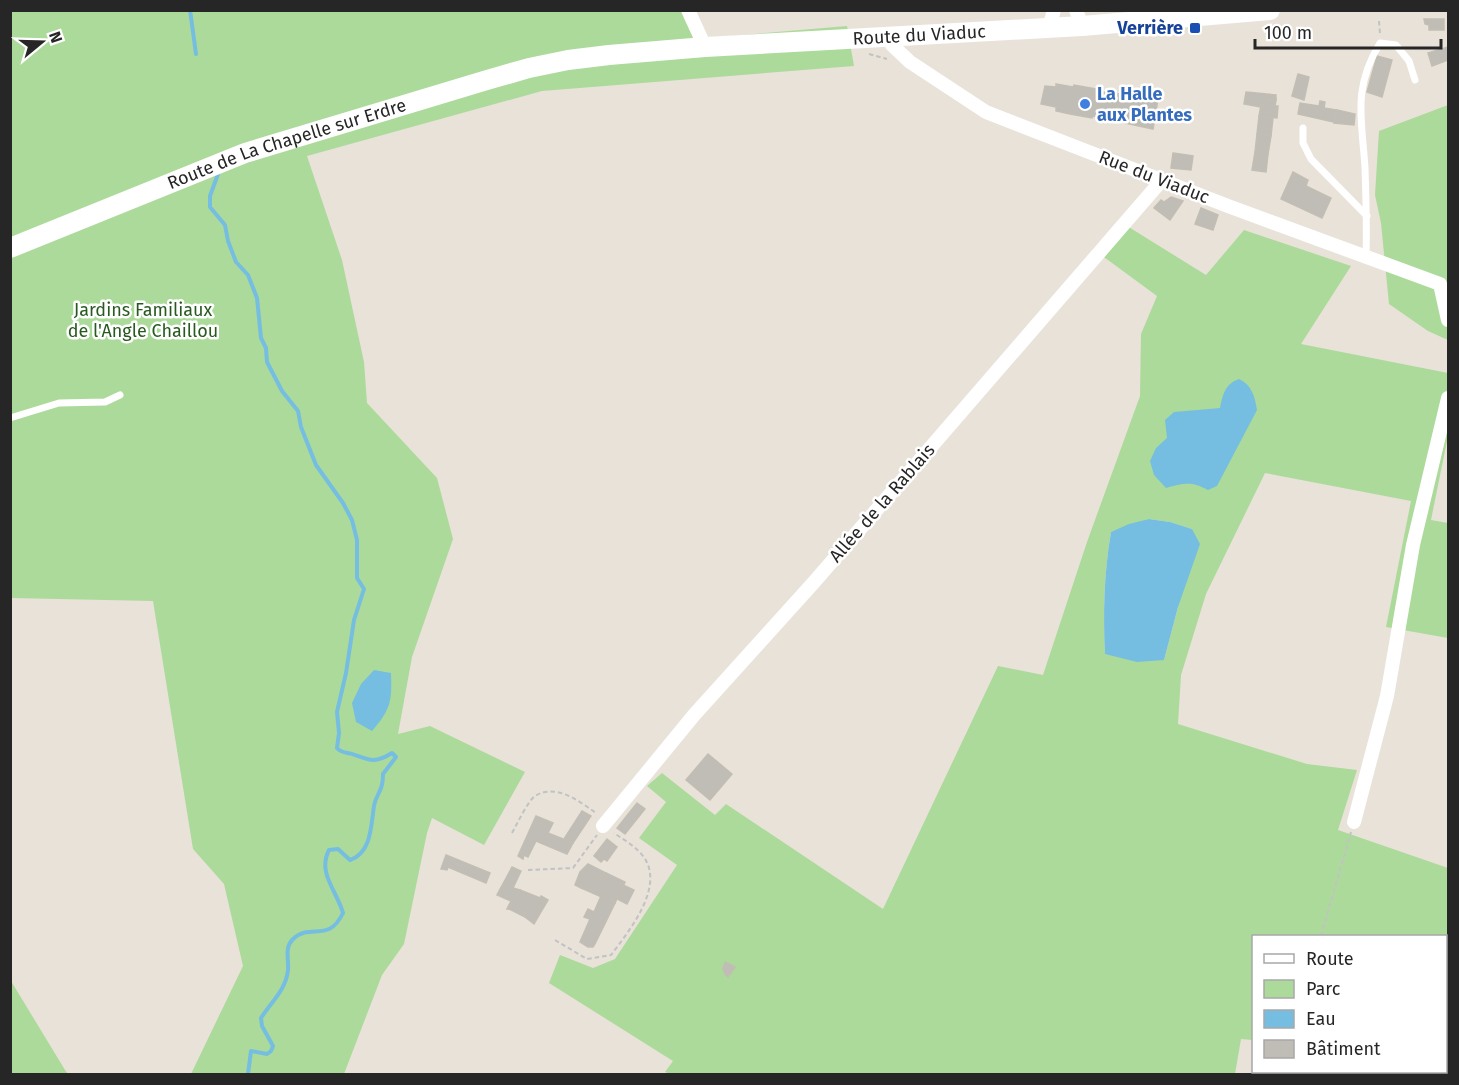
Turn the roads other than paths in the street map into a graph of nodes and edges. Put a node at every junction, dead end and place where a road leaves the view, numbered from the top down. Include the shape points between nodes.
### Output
1 (688, 10) edge
2 (1270, 10) edge
3 (1079, 18) edge
4 (1051, 19) edge
5 (891, 36) junction
6 (705, 47) junction
7 (568, 60) joint
8 (1415, 80) dead end
9 (1303, 128) dead end
10 (1162, 180) junction
11 (1367, 216) junction
12 (10, 248) edge
13 (1366, 258) junction
14 (1449, 320) edge
15 (120, 395) dead end
16 (1449, 398) edge
17 (10, 418) edge
18 (1354, 822) road end
19 (605, 824) road end

1 - 6 street
2 - 3 street, Route du Viaduc
3 - 4 street, Route du Viaduc
4 - 5 street, Route du Viaduc
5 - 6 street, Route du Viaduc
5 - 10 street, Rue du Viaduc via 892,45 910,62 986,112
6 - 7 street, Route du Viaduc
7 - 12 street, Route de La Chapelle sur Erdre via 529,68 245,153
8 - 11 lane via 1409,61 1396,45 1380,43 1363,81 1359,108
9 - 11 lane via 1303,143 1311,159
10 - 13 street, Rue du Viaduc
10 - 19 street, Allée de la Rablais via 694,715
11 - 13 lane
13 - 14 street, Rue du Viaduc via 1440,284
15 - 17 lane via 105,402 60,403
16 - 18 street via 1413,545 1388,696

